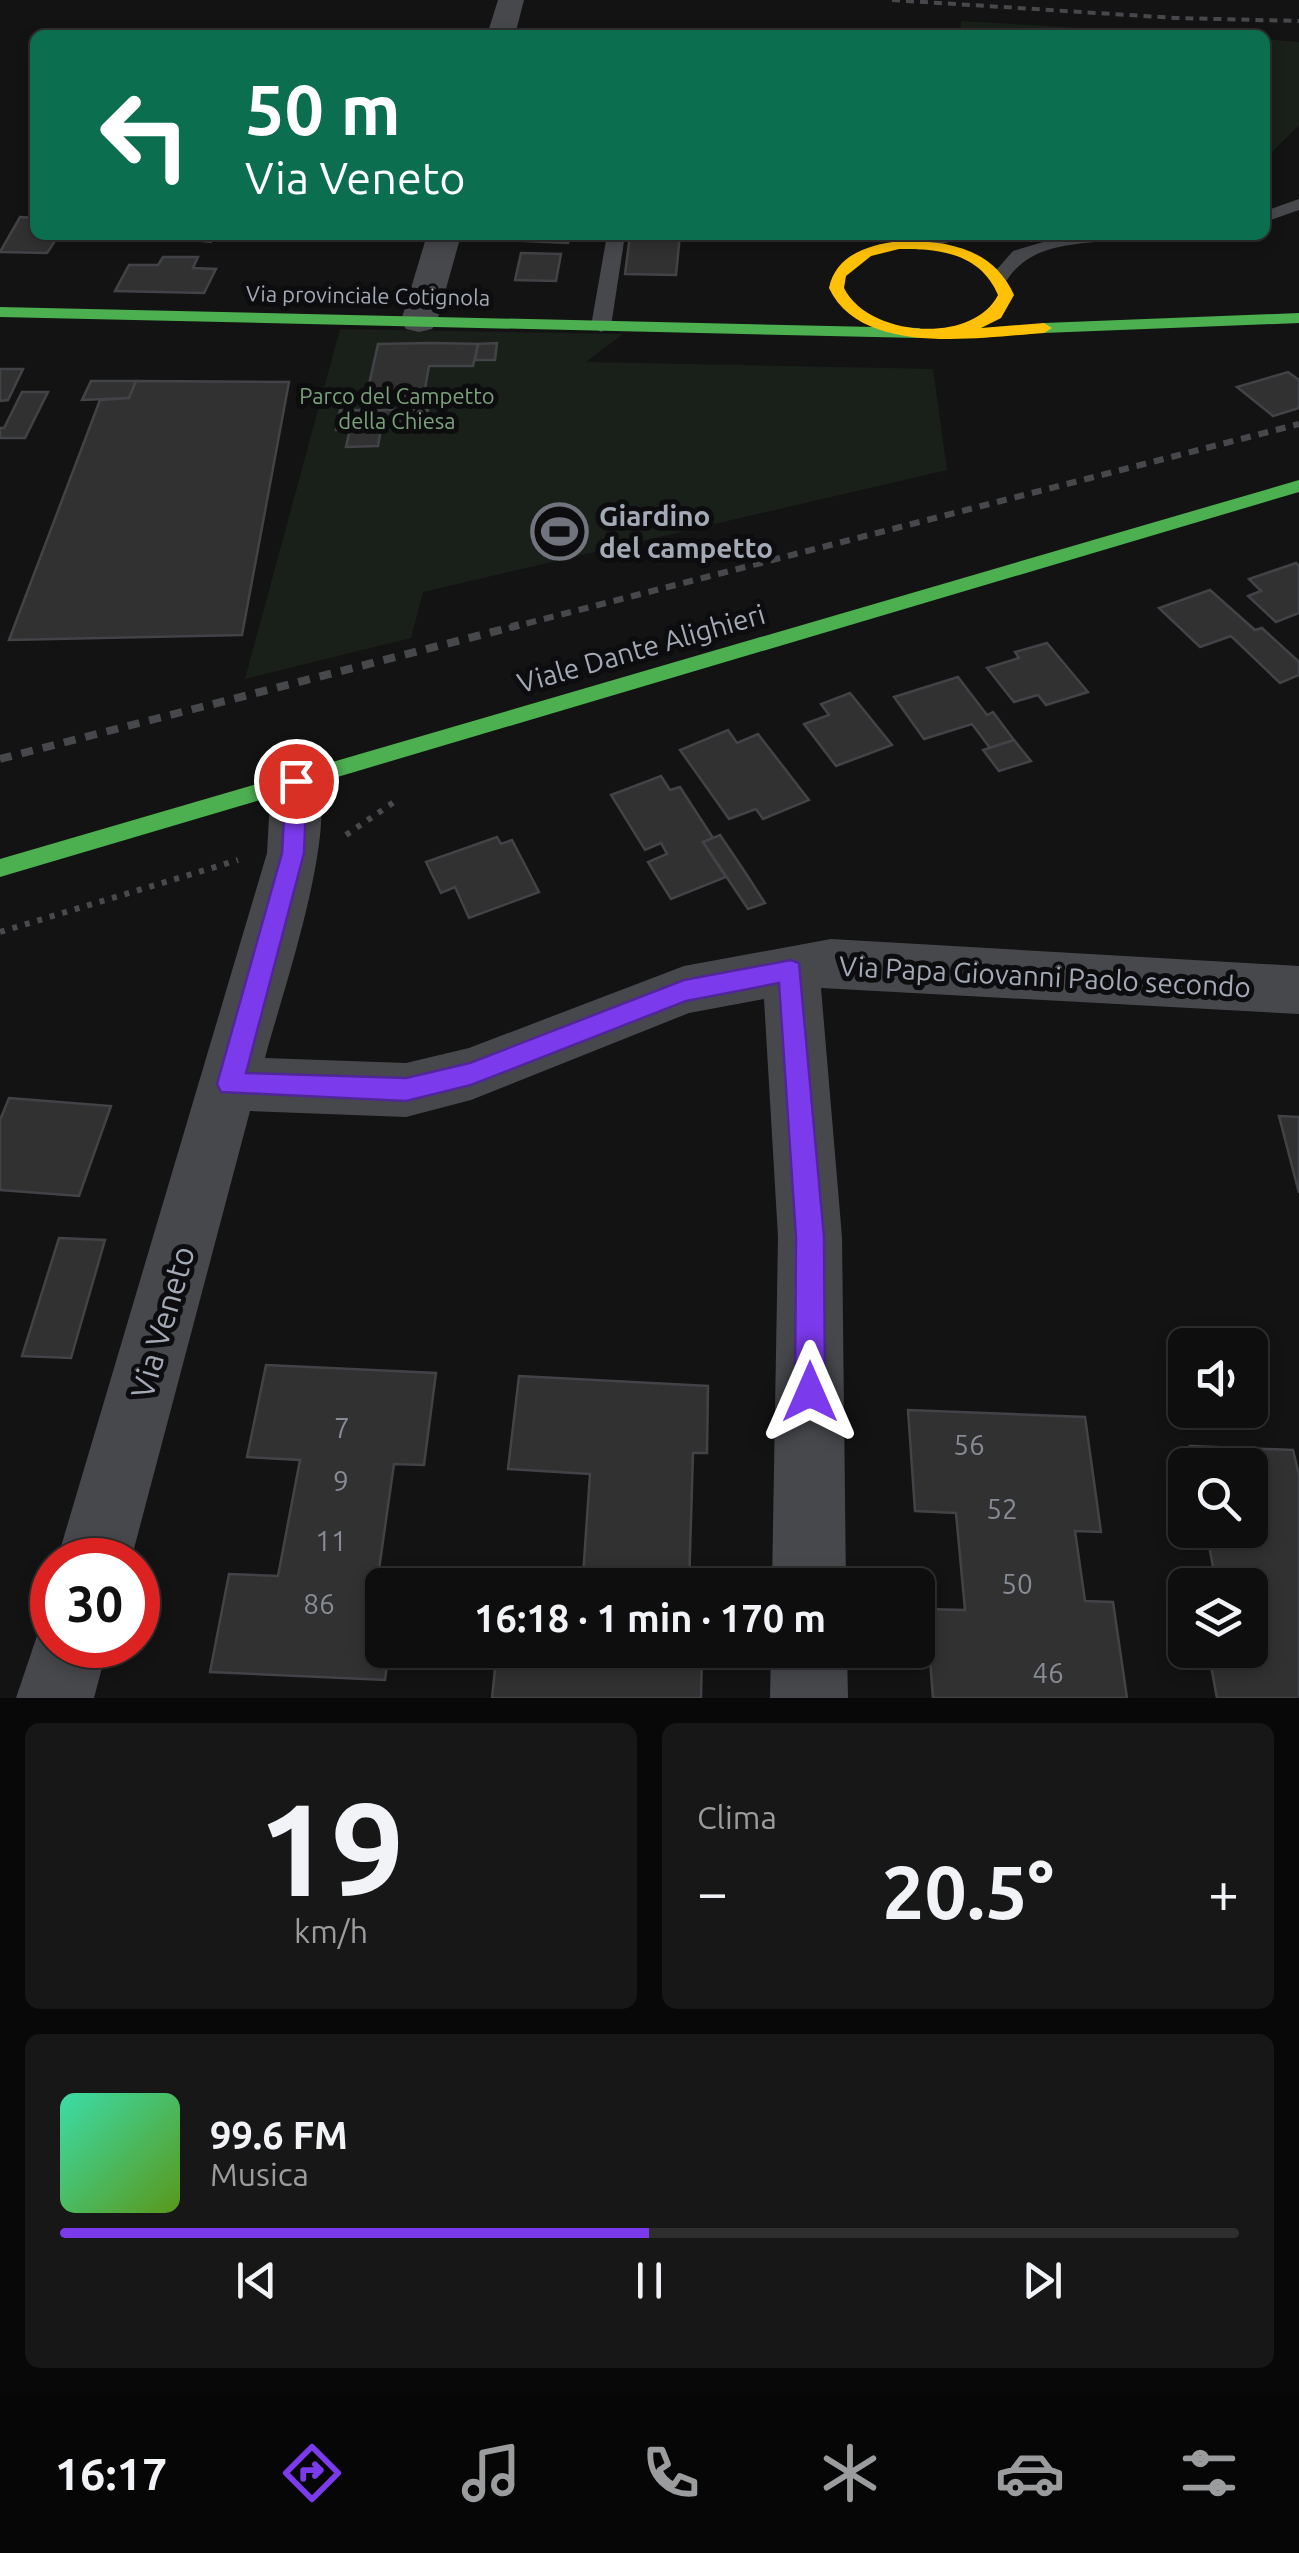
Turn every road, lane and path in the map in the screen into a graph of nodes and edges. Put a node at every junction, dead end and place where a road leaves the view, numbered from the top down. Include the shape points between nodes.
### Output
1 (511, 0) edge
2 (502, 30) edge
3 (1299, 204) edge
4 (1270, 215) edge
5 (443, 240) edge
6 (615, 240) edge
7 (942, 240) edge
8 (1088, 240) edge
9 (919, 245) junction
10 (1000, 276) junction
11 (824, 301) junction
12 (1004, 304) junction
13 (0, 312) edge
14 (1299, 318) edge
15 (419, 322) junction
16 (1077, 324) junction
17 (601, 326) junction
18 (734, 330) junction
19 (962, 331) junction
20 (919, 333) junction
21 (1299, 486) edge
22 (296, 781) junction
23 (253, 856) dead end
24 (0, 868) edge
25 (0, 932) edge
26 (791, 971) junction
27 (1299, 990) edge
28 (230, 1084) junction
29 (100, 1538) edge
30 (809, 1568) edge
31 (63, 1668) edge
32 (809, 1668) edge
33 (55, 1698) edge
34 (809, 1698) edge

1 - 2 street
3 - 4 lane
5 - 15 street
6 - 17 lane
7 - 9 lane
8 - 10 lane via 1026,252 1004,264
9 - 10 street via 957,251
9 - 11 street via 857,257
10 - 12 street
11 - 18 street
11 - 20 street via 846,303 876,323
12 - 16 street
12 - 19 street via 990,320
13 - 15 street, Via provinciale Cotignola
14 - 16 street
15 - 17 street, Via provinciale Cotignola
16 - 19 street
17 - 18 street, Via provinciale Cotignola
18 - 20 street
19 - 20 street
21 - 22 street, Viale Dante Alighieri
22 - 24 street, Viale Dante Alighieri
22 - 28 street, Via Veneto via 293,853
23 - 25 path
26 - 27 street, Via Papa Giovanni Paolo secondo via 831,963
26 - 28 street via 684,990 471,1074 406,1090
26 - 30 street via 810,1237
28 - 29 street, Via Veneto
31 - 33 street
32 - 34 street

